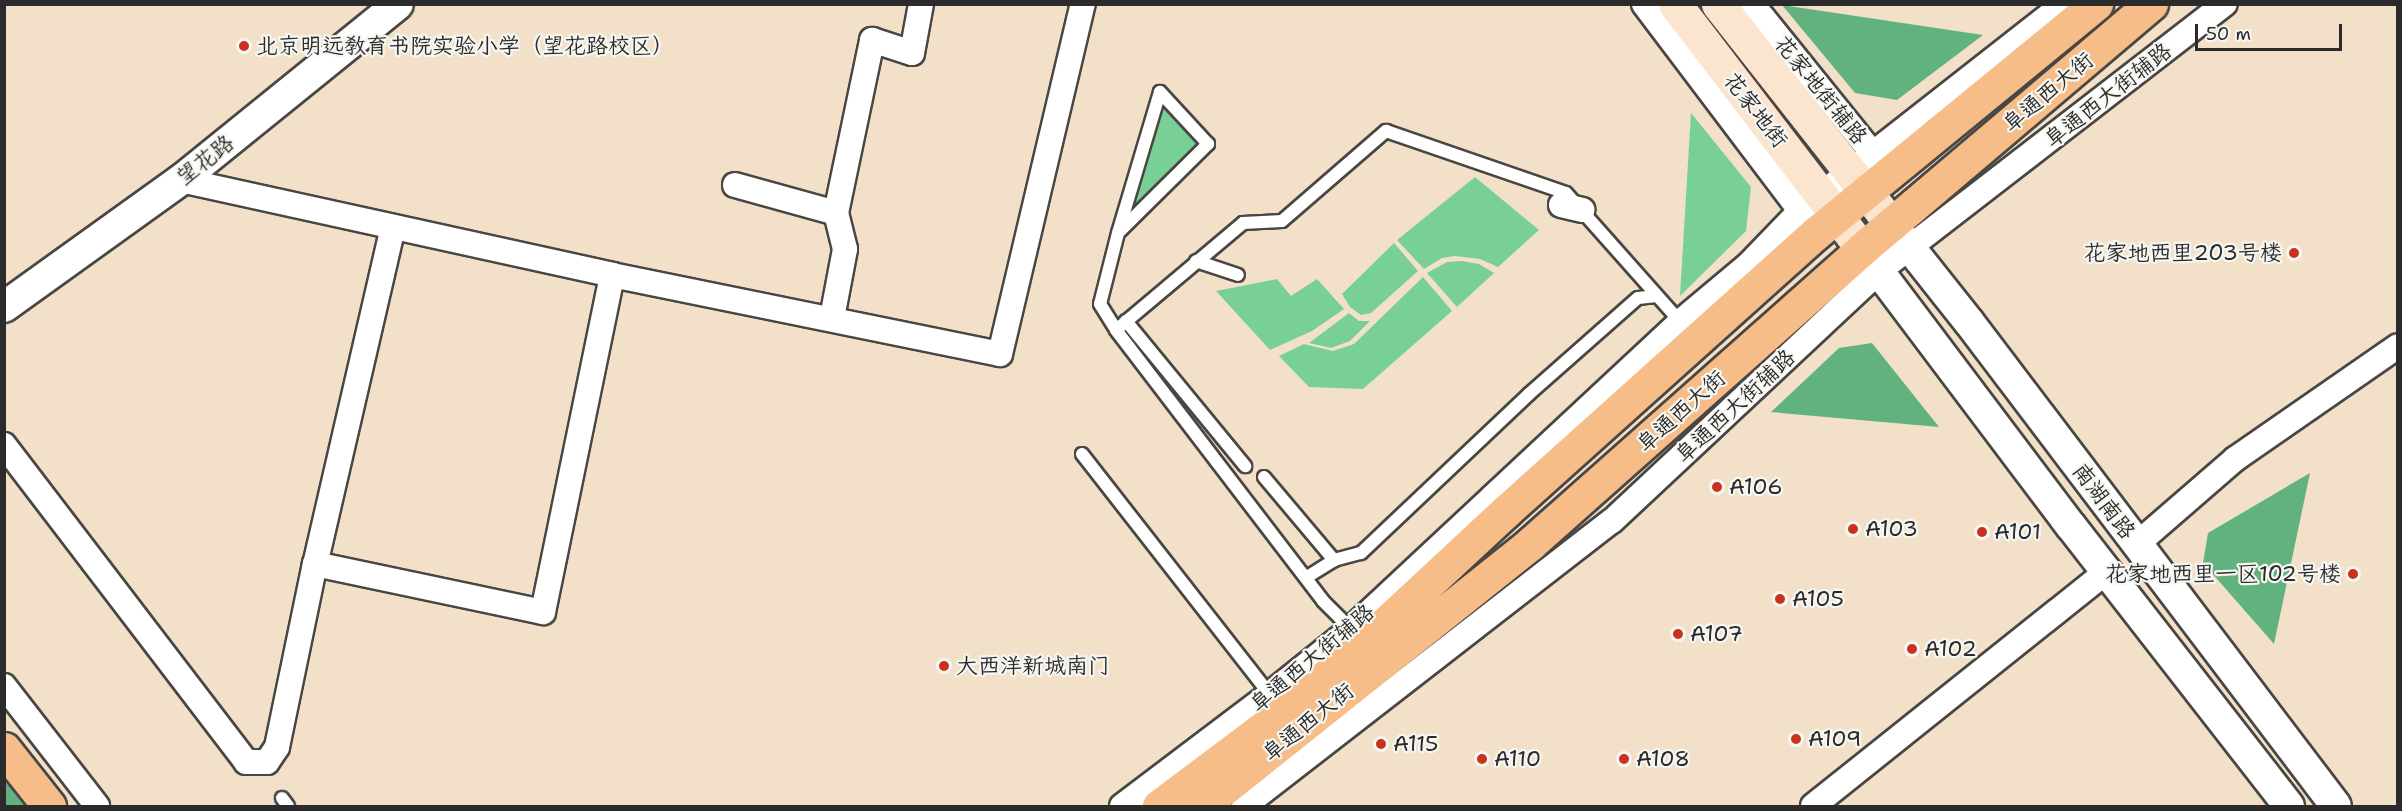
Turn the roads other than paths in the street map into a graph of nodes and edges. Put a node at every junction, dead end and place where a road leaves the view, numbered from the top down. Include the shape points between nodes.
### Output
1 (398, 4) edge
2 (921, 4) edge
3 (1083, 4) edge
4 (1644, 4) edge
5 (1675, 4) edge
6 (1718, 4) edge
7 (1752, 4) edge
8 (2064, 4) edge
9 (2096, 4) edge
10 (2151, 4) edge
11 (2225, 4) edge
12 (1870, 174) junction
13 (181, 180) junction
14 (735, 184) dead end
15 (836, 213) junction
16 (1819, 213) junction
17 (393, 227) junction
18 (1118, 233) junction
19 (1901, 236) junction
20 (1870, 260) junction
21 (1196, 261) junction
22 (612, 275) junction
23 (1238, 275) dead end
24 (1657, 296) junction
25 (4, 307) edge
26 (832, 318) junction
27 (1126, 321) junction
28 (1116, 330) junction
29 (1688, 331) junction
30 (2397, 346) edge
31 (4, 445) edge
32 (1082, 454) dead end
33 (1245, 466) dead end
34 (1263, 477) dead end
35 (2137, 544) junction
36 (1334, 560) junction
37 (315, 564) junction
38 (2107, 571) junction
39 (1307, 577) junction
40 (1351, 629) junction
41 (4, 686) edge
42 (1285, 712) junction
43 (4, 749) edge
44 (49, 807) edge
45 (97, 807) edge
46 (1122, 807) edge
47 (1159, 807) edge
48 (1202, 807) edge
49 (1244, 807) edge
50 (1813, 807) edge
51 (2289, 807) edge
52 (2336, 807) edge

1 - 13 street, 望花路
2 - 15 street via 912,53 872,40
3 - 26 street via 1000,354
4 - 16 street
5 - 16 main road, 花家地街
6 - 12 main road, 花家地街
7 - 12 street, 花家地街辅路
8 - 12 street
9 - 12 main road, 阜通西大街
10 - 19 main road, 阜通西大街
11 - 19 street, 阜通西大街辅路
12 - 16 main road, 阜通西大街
12 - 19 main road, 花家地街
13 - 17 street
13 - 25 street, 望花路
14 - 15 street
15 - 26 street via 845,249
16 - 20 main road, 花家地街
16 - 29 main road, 阜通西大街
17 - 22 street
17 - 37 street
18 - 18 lane via 1157,103 1160,92 1208,144
18 - 28 lane via 1100,304
19 - 20 main road, 阜通西大街
19 - 35 street, 南湖南路
20 - 38 street, 南湖南路
20 - 42 main road, 阜通西大街 via 1530,544
20 - 49 street, 阜通西大街辅路 via 1612,521
21 - 23 lane
21 - 24 lane via 1243,222 1282,221 1386,131 1566,194 1572,208
21 - 27 lane
22 - 26 street
22 - 37 street via 543,612
24 - 29 lane
24 - 36 lane via 1638,298 1529,394 1361,553
27 - 28 lane
27 - 33 lane
28 - 39 lane
29 - 40 street, 阜通西大街辅路
29 - 42 main road, 阜通西大街 via 1409,604
30 - 35 street via 2235,459
31 - 37 street via 246,762 267,762 277,747
32 - 42 lane
34 - 36 lane
35 - 52 street, 南湖南路
36 - 39 lane
38 - 50 street
38 - 51 street, 南湖南路
39 - 40 lane via 1323,601
40 - 42 street, 阜通西大街辅路
41 - 45 street
42 - 46 street, 阜通西大街辅路
42 - 47 main road, 阜通西大街
42 - 48 main road, 阜通西大街
43 - 44 main road

